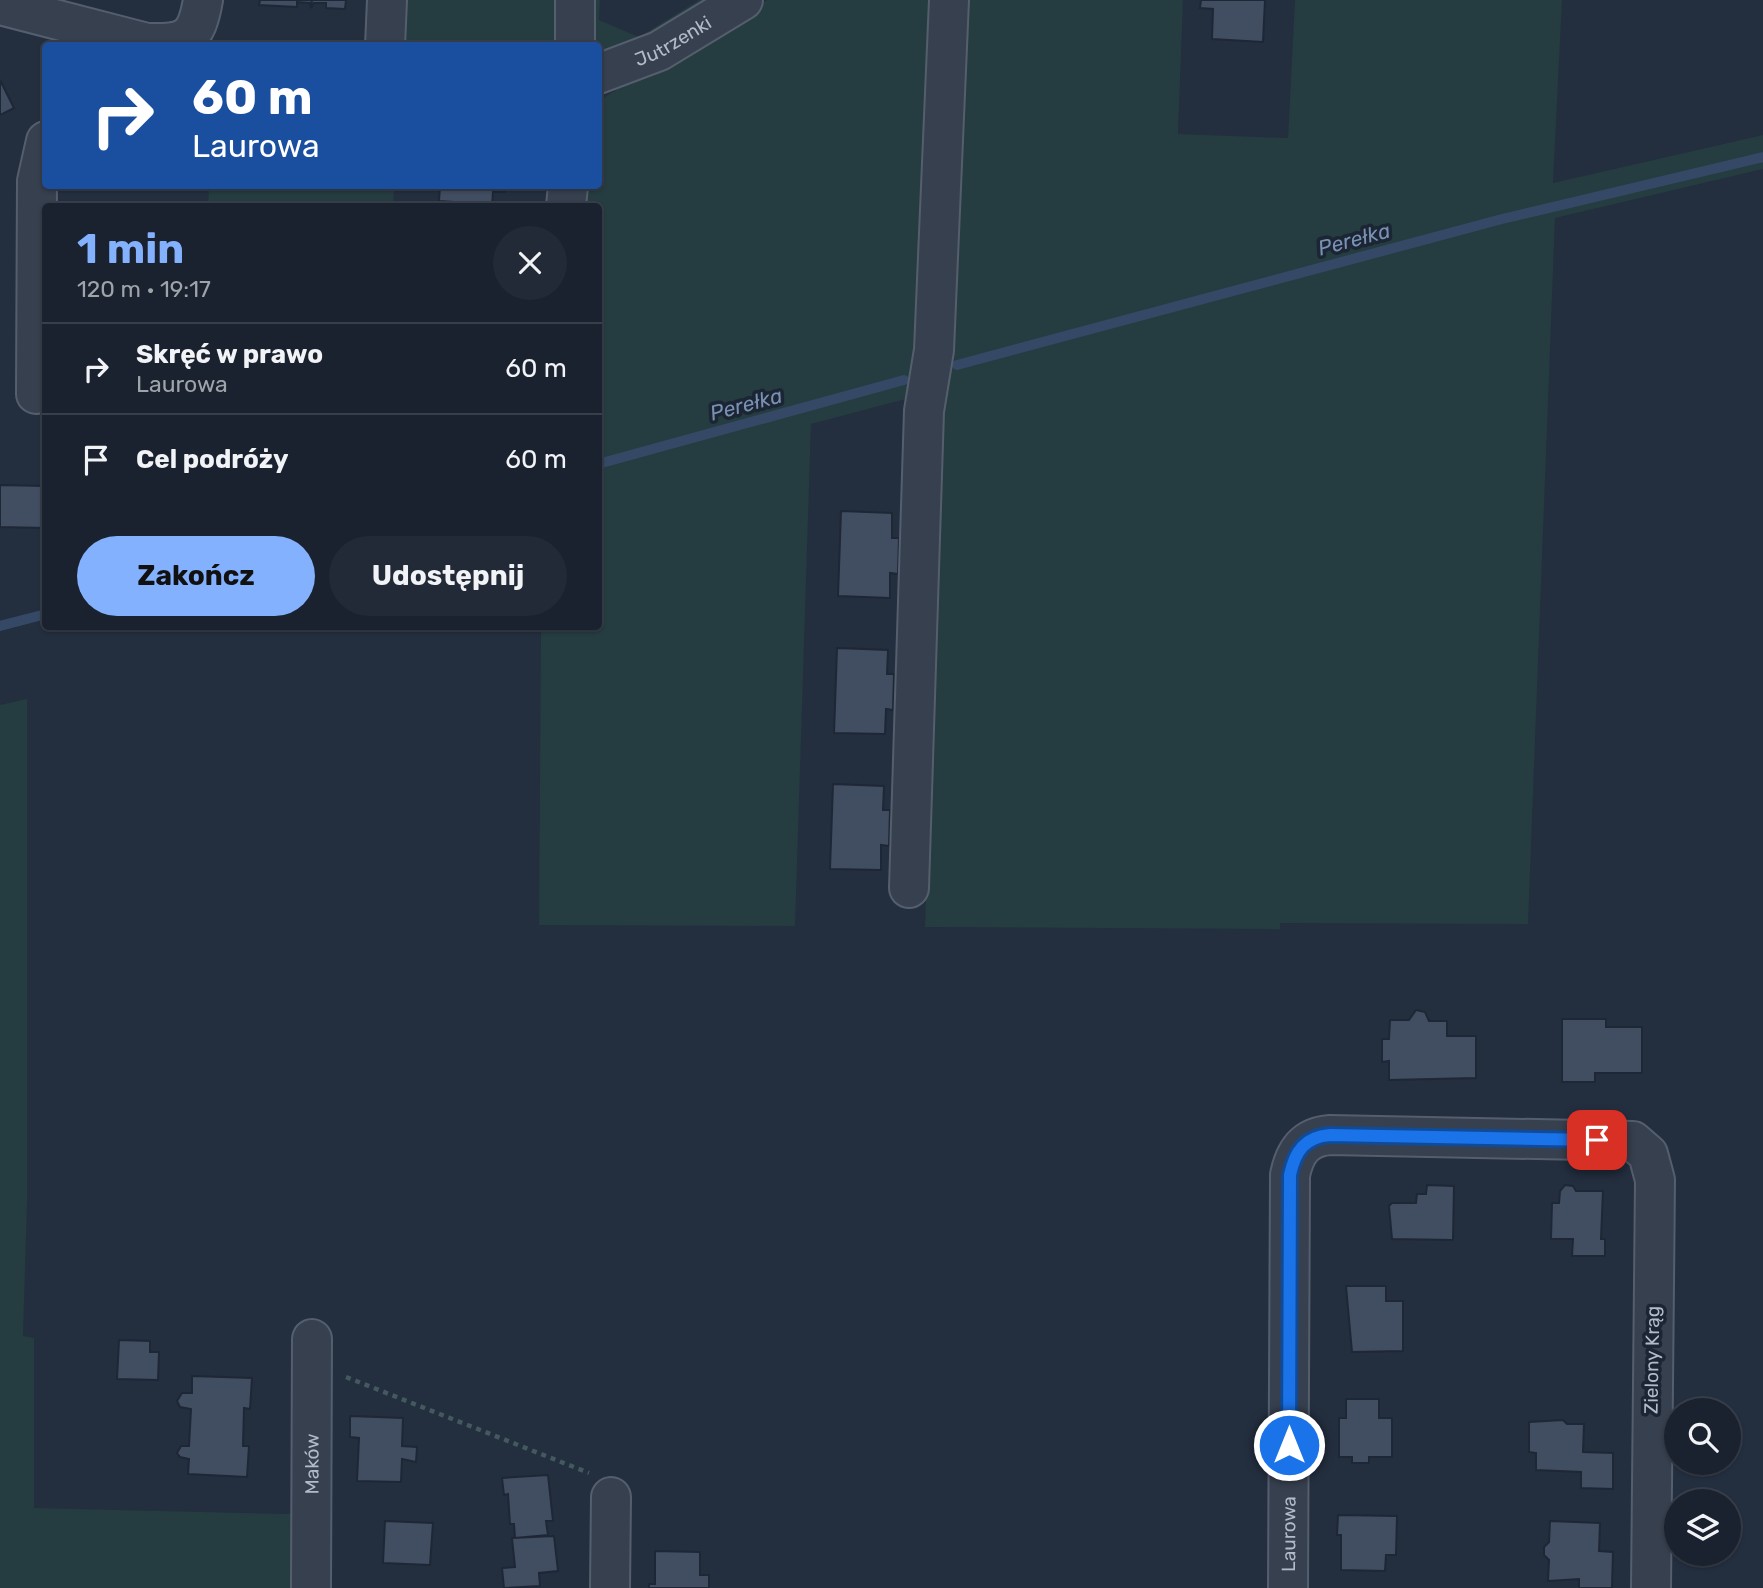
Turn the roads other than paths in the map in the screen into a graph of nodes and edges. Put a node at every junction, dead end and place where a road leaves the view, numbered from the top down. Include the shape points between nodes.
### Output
1 (203, 0) edge
2 (387, 0) edge
3 (575, 0) edge
4 (743, 0) edge
5 (949, 0) edge
6 (0, 5) edge
7 (72, 35) edge
8 (138, 42) edge
9 (181, 42) edge
10 (385, 42) edge
11 (575, 42) edge
12 (602, 72) edge
13 (42, 159) edge
14 (36, 394) dead end
15 (909, 888) dead end
16 (1633, 1141) joint
17 (312, 1353) road end
18 (611, 1497) road end
19 (311, 1588) edge
20 (610, 1588) edge
21 (1288, 1588) edge
22 (1651, 1588) edge

1 - 9 street via 194,31
2 - 10 street
3 - 11 street
4 - 12 street, Jutrzenki via 659,51
5 - 15 street via 934,350 923,411
6 - 7 street
7 - 8 street
13 - 14 street via 37,181
16 - 21 street, Laurowa via 1330,1135 1308,1140 1297,1152 1290,1175
16 - 22 street, Zielony Krąg via 1648,1154 1655,1180
17 - 19 street, Maków
18 - 20 street

